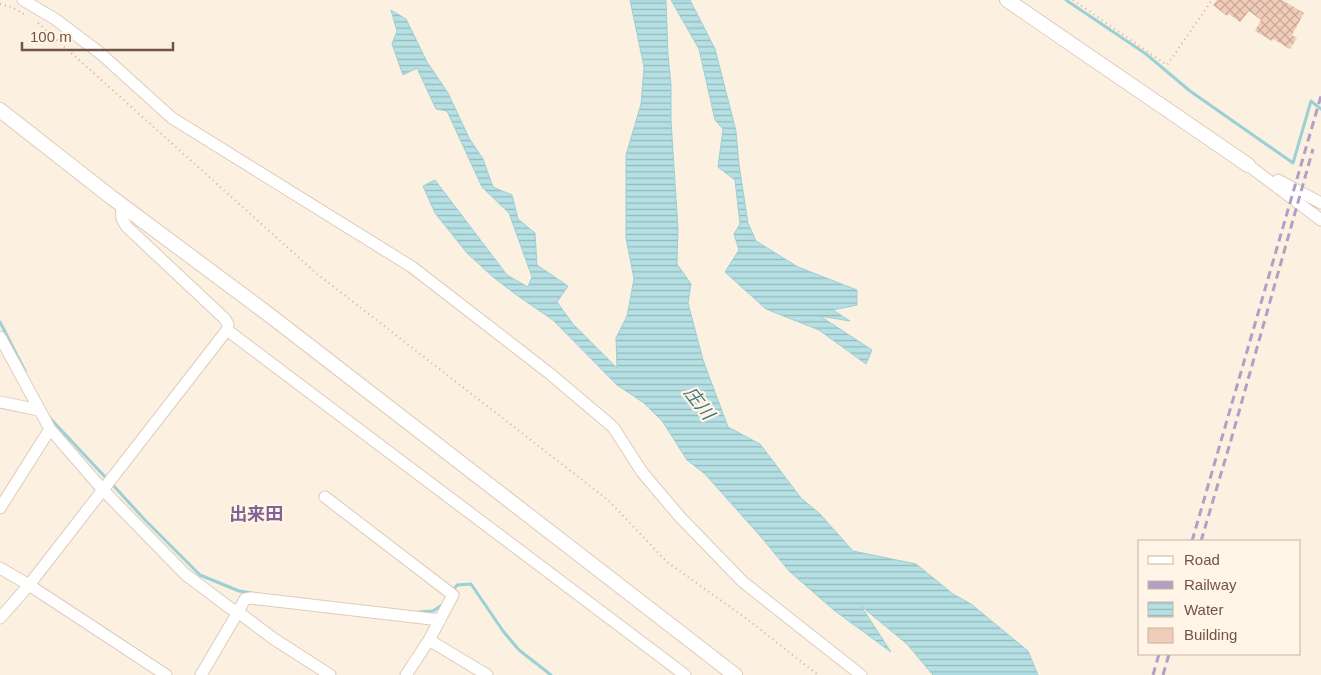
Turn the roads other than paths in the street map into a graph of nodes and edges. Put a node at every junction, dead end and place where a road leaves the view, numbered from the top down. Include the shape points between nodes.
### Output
1 (23, 0) edge
2 (1007, 0) edge
3 (0, 110) edge
4 (1248, 165) junction
5 (1321, 203) edge
6 (121, 204) junction
7 (1321, 220) edge
8 (227, 330) junction
9 (0, 337) edge
10 (0, 402) edge
11 (39, 410) junction
12 (50, 429) junction
13 (103, 490) junction
14 (325, 496) dead end
15 (0, 508) edge
16 (0, 568) edge
17 (29, 585) junction
18 (238, 612) junction
19 (0, 618) edge
20 (440, 620) junction
21 (429, 640) junction
22 (471, 671) edge
23 (166, 675) edge
24 (201, 675) edge
25 (330, 675) edge
26 (406, 675) edge
27 (487, 675) edge
28 (685, 675) edge
29 (734, 675) edge
30 (860, 675) edge

1 - 30 street via 100,53 172,118 412,267 550,373 613,427 642,472 680,517 744,582
2 - 4 street
3 - 6 street
4 - 5 street
4 - 7 street
6 - 8 street via 122,218 127,227 226,319
6 - 29 street via 272,316
8 - 13 street
8 - 28 street
9 - 11 street
10 - 11 street
11 - 12 street
12 - 13 street
12 - 15 street
13 - 17 street
13 - 18 street via 185,574
14 - 20 street via 453,594
16 - 17 street
17 - 19 street
17 - 23 street
18 - 20 street via 245,599 251,598
18 - 24 street
18 - 25 street
20 - 21 street
21 - 22 street
21 - 26 street
22 - 27 street

